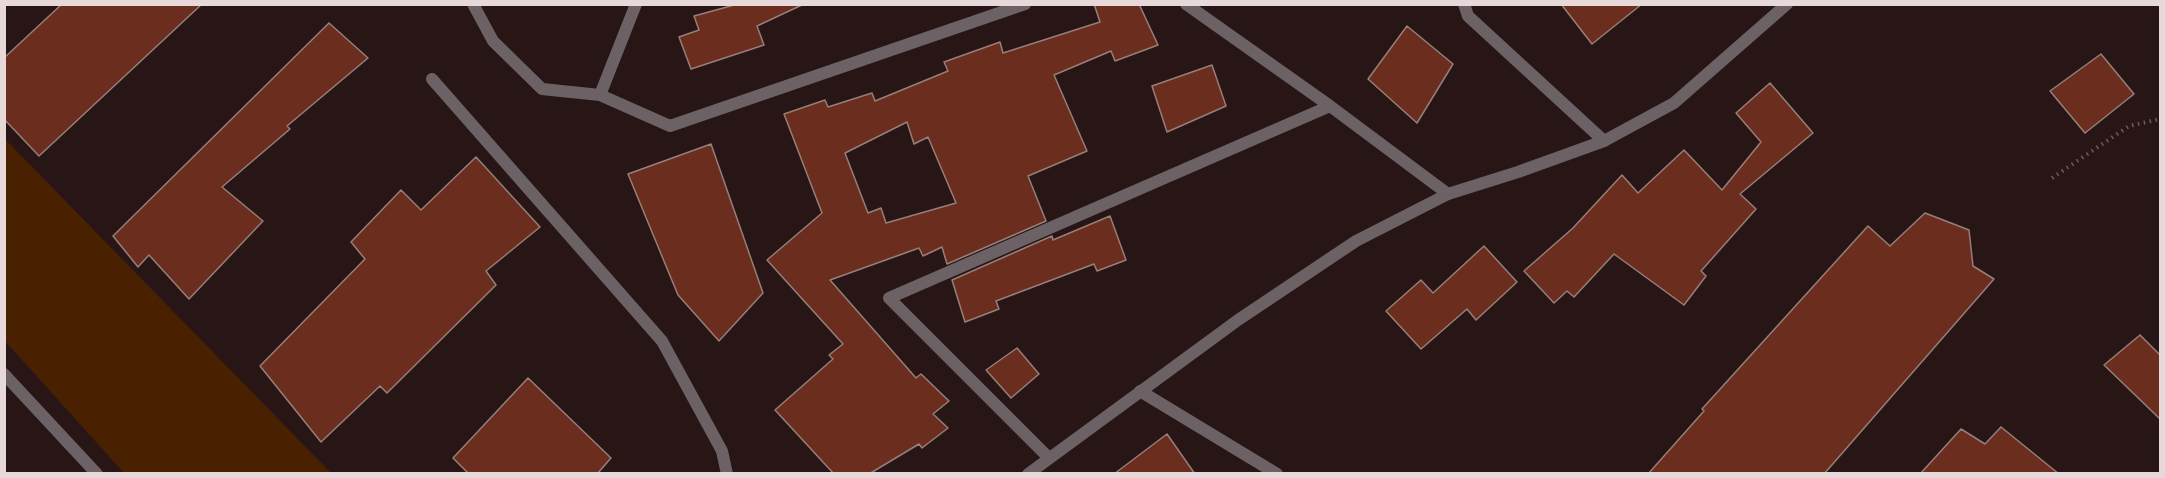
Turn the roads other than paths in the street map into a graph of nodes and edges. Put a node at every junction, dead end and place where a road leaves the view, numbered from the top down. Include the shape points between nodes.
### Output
1 (473, 4) edge
2 (636, 4) edge
3 (1025, 4) edge
4 (1186, 4) edge
5 (1464, 4) edge
6 (1787, 4) edge
7 (432, 79) dead end
8 (600, 95) junction
9 (1330, 106) junction
10 (1604, 141) junction
11 (1448, 194) junction
12 (4, 374) edge
13 (1140, 391) junction
14 (1048, 458) junction
15 (97, 474) edge
16 (727, 474) edge
17 (1028, 474) edge
18 (1277, 474) edge

1 - 8 street via 493,41 542,88
2 - 8 street
3 - 8 street via 670,126
4 - 9 street
5 - 10 street via 1468,16
6 - 10 street via 1674,103
7 - 16 street via 662,341 722,451
9 - 11 street
9 - 14 street via 889,298
10 - 11 street
11 - 13 street via 1356,241
12 - 15 street
13 - 14 street
13 - 18 street
14 - 17 street

